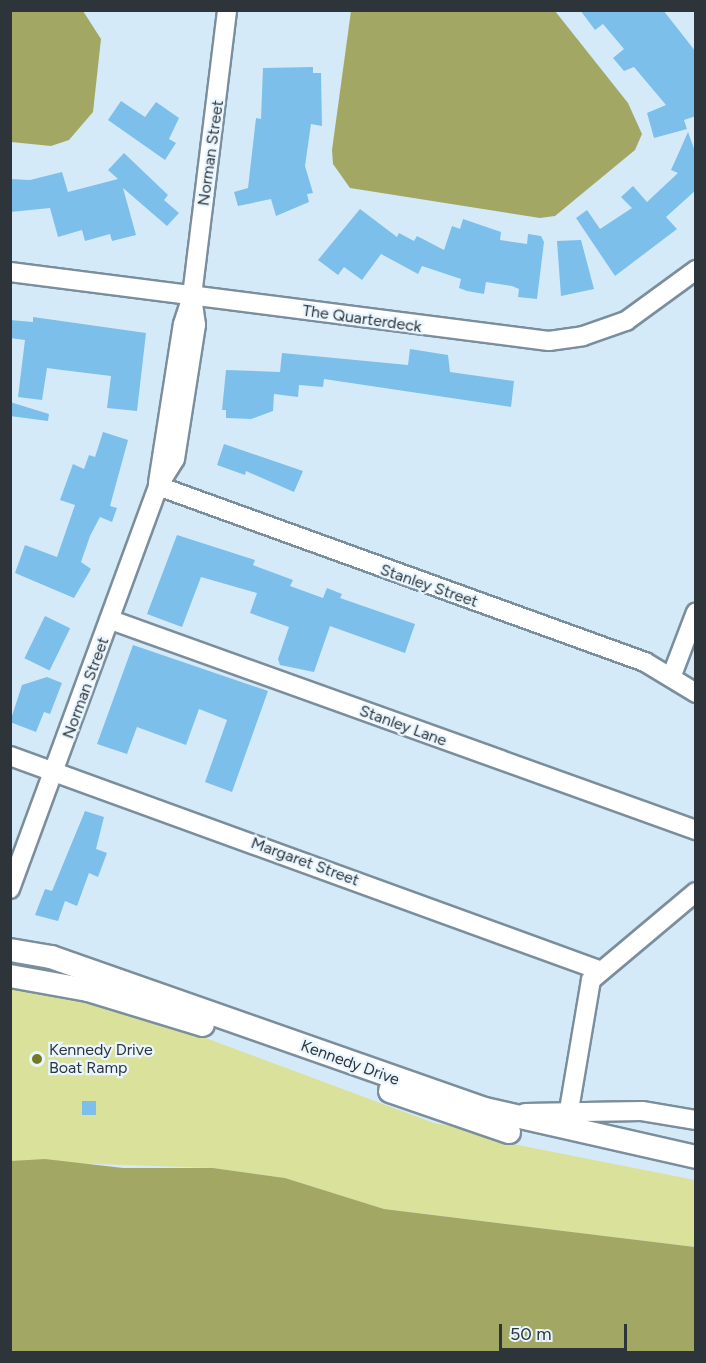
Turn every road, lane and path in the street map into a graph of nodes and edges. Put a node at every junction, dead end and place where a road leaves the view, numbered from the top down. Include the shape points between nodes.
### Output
1 (227, 10) edge
2 (696, 270) edge
3 (10, 272) edge
4 (192, 296) junction
5 (158, 486) junction
6 (696, 612) edge
7 (111, 620) junction
8 (672, 675) junction
9 (696, 693) edge
10 (10, 756) edge
11 (55, 772) junction
12 (696, 830) edge
13 (10, 889) edge
14 (696, 892) edge
15 (10, 950) edge
16 (10, 962) edge
17 (599, 970) junction
18 (10, 976) edge
19 (118, 999) junction
20 (467, 1103) junction
21 (569, 1110) junction
22 (696, 1120) edge
23 (696, 1157) edge
24 (696, 1168) edge

1 - 4 street, Norman Street
2 - 4 street, The Quarterdeck via 626,321 583,336 549,341
3 - 4 street, The Quarterdeck
4 - 5 street, Norman Street via 183,324
5 - 7 street, Norman Street
5 - 8 street, Stanley Street
6 - 8 street
7 - 11 street, Norman Street
7 - 12 street, Stanley Lane
8 - 9 street, Stanley Street
10 - 11 street, Margaret Street
11 - 13 street, Norman Street
11 - 17 street, Margaret Street
14 - 17 street
15 - 20 street, Kennedy Drive via 51,957
16 - 19 street via 68,975
17 - 21 street via 589,986
18 - 19 street, Kennedy Drive
19 - 24 street, Kennedy Drive via 285,1049 462,1119
20 - 21 street via 504,1112
20 - 23 street, Kennedy Drive via 563,1130
21 - 22 street via 642,1111

